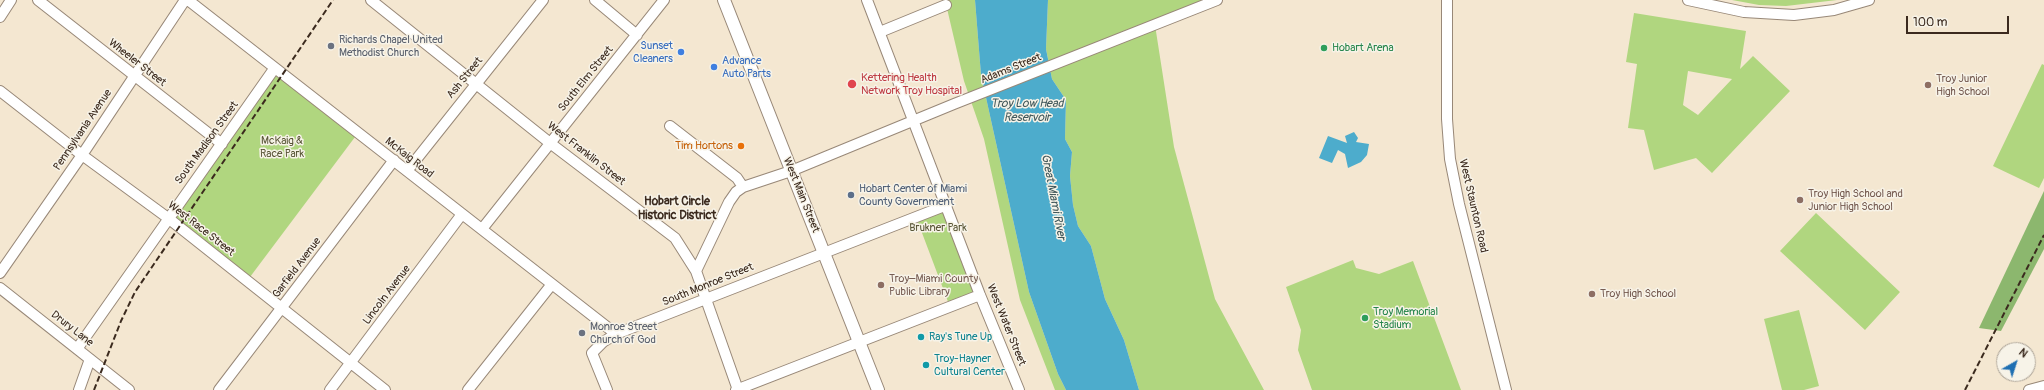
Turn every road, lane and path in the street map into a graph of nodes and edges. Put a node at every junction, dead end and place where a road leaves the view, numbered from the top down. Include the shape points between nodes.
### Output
1 (11, 0) edge
2 (38, 0) edge
3 (185, 0) edge
4 (188, 0) edge
5 (371, 0) edge
6 (543, 0) edge
7 (595, 0) edge
8 (664, 0) edge
9 (724, 0) edge
10 (867, 0) edge
11 (1217, 0) edge
12 (1448, 0) edge
13 (1688, 0) edge
14 (1869, 0) edge
15 (946, 5) dead end
16 (0, 18) edge
17 (880, 32) junction
18 (637, 35) junction
19 (274, 69) junction
20 (134, 76) junction
21 (476, 83) junction
22 (0, 91) edge
23 (914, 120) junction
24 (670, 126) dead end
25 (550, 143) junction
26 (222, 144) junction
27 (82, 155) junction
28 (394, 160) junction
29 (407, 171) junction
30 (792, 171) junction
31 (744, 187) junction
32 (947, 206) junction
33 (462, 214) junction
34 (168, 218) junction
35 (482, 230) junction
36 (824, 252) junction
37 (696, 271) junction
38 (0, 273) edge
39 (552, 284) junction
40 (0, 288) edge
41 (980, 295) junction
42 (705, 299) junction
43 (282, 307) junction
44 (616, 334) junction
45 (860, 342) junction
46 (78, 349) junction
47 (90, 359) junction
48 (351, 363) junction
49 (2044, 386) edge
50 (79, 390) edge
51 (129, 390) edge
52 (219, 390) edge
53 (330, 390) edge
54 (385, 390) edge
55 (468, 390) edge
56 (607, 390) edge
57 (738, 390) edge
58 (878, 390) edge
59 (1019, 390) edge
60 (1506, 390) edge
61 (2029, 390) edge

1 - 16 street
2 - 20 street, Wheeler Street
3 - 20 street, Pennsylvania Avenue
4 - 19 street, McKaig Road
5 - 21 street, West Franklin Street
6 - 21 street, Ash Street
7 - 18 street
8 - 18 street, South Elm Street
9 - 30 main road, West Main Street
10 - 17 street, West Water Street
11 - 23 street, Adams Street
12 - 60 street, West Staunton Road via 1447,119 1453,182
13 - 14 street via 1744,12 1787,15 1834,10
15 - 17 street
17 - 23 street, West Water Street
18 - 25 street, South Elm Street
19 - 26 street, South Madison Street
19 - 28 street, McKaig Road
20 - 26 street, Wheeler Street
20 - 27 street, Pennsylvania Avenue
21 - 25 street, West Franklin Street
21 - 29 street, Ash Street
22 - 27 street, West Race Street
23 - 30 street, Adams Street
23 - 32 street, West Water Street
24 - 31 street via 737,178
25 - 35 street, South Elm Street
25 - 37 street, West Franklin Street via 676,238
26 - 34 street, South Madison Street
27 - 34 street, West Race Street
27 - 38 street, Pennsylvania Avenue
28 - 29 street, McKaig Road
28 - 43 street, Garfield Avenue
29 - 33 street, McKaig Road
30 - 31 street, Adams Street
30 - 36 main road, West Main Street
31 - 37 street via 736,192 729,202
32 - 36 street, South Monroe Street
32 - 41 street, West Water Street
33 - 35 street, McKaig Road
33 - 48 street, Lincoln Avenue
34 - 43 street, West Race Street
34 - 46 street, South Madison Street
35 - 39 street, McKaig Road
36 - 42 street, South Monroe Street
36 - 45 main road, West Main Street
37 - 42 street, West Franklin Street
39 - 44 street, McKaig Road
39 - 55 street
40 - 46 street, Drury Lane
41 - 45 street
41 - 59 street, West Water Street
42 - 44 street, South Monroe Street
42 - 57 street, West Franklin Street
43 - 48 street, West Race Street
43 - 52 street, Garfield Avenue
44 - 56 street, South Monroe Street via 602,342 592,353
45 - 57 street
45 - 58 main road, West Main Street
46 - 47 street, Drury Lane
47 - 50 street
47 - 51 street, Drury Lane
48 - 53 street, Lincoln Avenue
48 - 54 street, West Race Street
49 - 61 street

